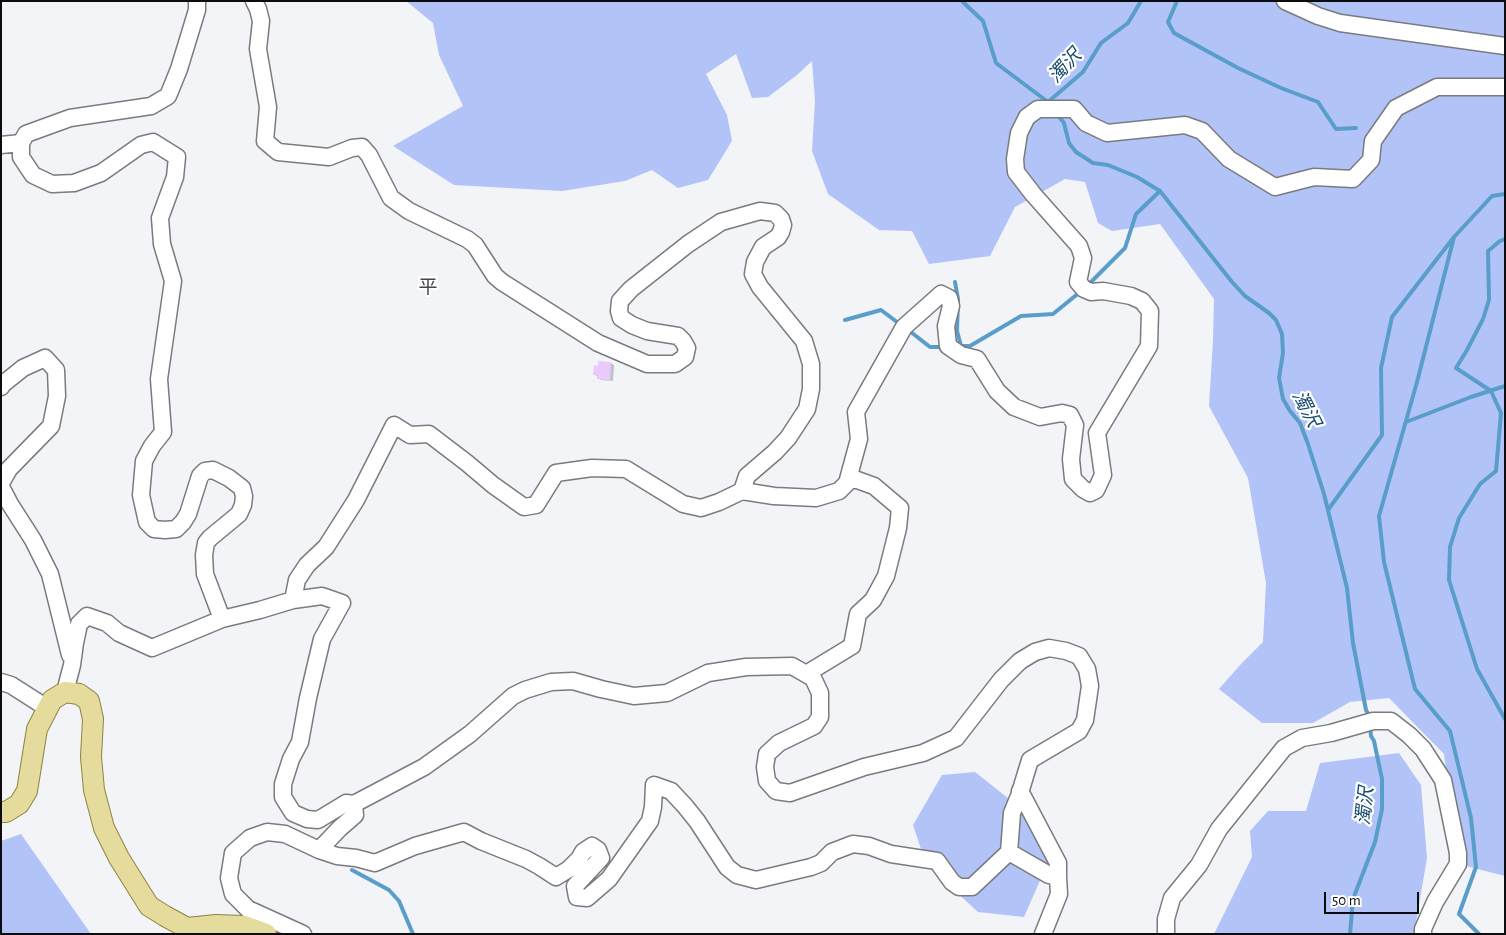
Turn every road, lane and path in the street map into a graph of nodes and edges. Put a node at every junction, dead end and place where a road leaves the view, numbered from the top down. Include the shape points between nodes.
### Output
1 (197, 1) edge
2 (254, 1) edge
3 (1285, 1) edge
4 (1505, 46) edge
5 (1505, 87) edge
6 (21, 143) junction
7 (1, 145) edge
8 (1, 387) edge
9 (849, 477) junction
10 (1, 483) edge
11 (1, 487) edge
12 (742, 491) junction
13 (293, 600) junction
14 (222, 619) junction
15 (72, 665) junction
16 (806, 674) junction
17 (1, 682) edge
18 (66, 692) junction
19 (47, 708) junction
20 (1020, 791) junction
21 (354, 804) junction
22 (1, 812) edge
23 (319, 850) junction
24 (1009, 852) junction
25 (1058, 877) junction
26 (266, 934) edge
27 (303, 934) edge
28 (1043, 934) edge
29 (1166, 934) edge
30 (1423, 934) edge

1 - 6 street via 179,69 168,96 150,106 70,118 26,134
2 - 12 street via 261,21 258,49 268,107 265,141 278,152 329,157 352,148 362,148 392,198 409,211 467,239 502,282 598,343 647,364 675,364 685,357 687,348 678,336 632,326 621,318 620,300 688,244 721,222 760,211 775,213 781,219 781,232 763,247 753,274 804,341 812,364 812,389 807,409 788,438 747,476
3 - 4 street via 1340,23
5 - 9 street via 1437,87 1396,108 1373,141 1371,160 1353,179 1314,177 1275,187 1229,159 1202,131 1185,125 1106,133 1086,123 1074,109 1038,109 1027,117 1019,133 1016,172 1079,246 1083,258 1078,282 1084,289 1131,296 1150,310 1149,346 1097,433 1103,475 1096,490 1090,493 1073,479 1071,459 1075,425 1070,415 1062,413 1040,417 1014,407 998,391 977,359 960,355 948,346 946,326 951,306 942,294 904,327 856,412 859,439
6 - 7 street
6 - 14 street via 21,157 33,175 52,184 74,183 101,173 140,145 153,142 177,157 175,176 160,218 162,244 173,281 159,379 163,432 144,461 142,495 147,522 154,530 165,530 176,529 183,522 200,476 205,471 213,470 242,488 243,505 239,514 210,538 204,555 205,574
8 - 10 street via 23,368 45,358 56,370 57,396 51,426 9,469
9 - 12 street via 839,491 816,498
9 - 16 street via 874,486 900,508 898,528 886,576 873,600 858,614 852,646
11 - 15 street via 50,574
12 - 13 street via 701,508 683,504 626,469 592,468 556,473 536,505 524,507 429,434 410,435 394,425 356,500 326,547 297,580
13 - 14 street
13 - 21 street via 322,596 342,602 322,639 300,742 283,784 283,797 293,813 307,819 318,820 346,803
14 - 15 street via 152,648 119,633 107,623 87,616 79,624
15 - 18 street
16 - 20 street via 820,693 820,717 814,726 779,743 767,754 767,781 776,791 790,793 864,767 923,753 956,738 1020,661 1049,648 1079,656 1087,669 1090,686 1085,720 1079,730 1030,760
16 - 21 street via 792,666 746,667 708,673 667,693 634,696 573,681 551,682 513,696 470,734 424,767
17 - 19 street via 11,684
18 - 19 main road via 52,700
18 - 26 main road via 79,694 89,701 93,719 91,757 94,790 104,828 150,906 187,928 244,926
19 - 22 main road via 36,729 27,791 19,804
20 - 24 street via 1012,813
20 - 25 street via 1058,863
21 - 23 street via 355,815
23 - 24 street via 375,863 415,846 464,832 526,859 556,877 592,846 601,858 575,886 577,897 587,898 609,879 650,821 654,785 671,791 685,806 727,867 737,876 756,880 821,863 832,852 853,844 937,861 952,882 959,887 972,888
23 - 27 street via 285,834 267,832 250,838 232,853 229,878 233,894 248,908
24 - 25 street
25 - 28 street via 1059,894
29 - 30 street via 1172,898 1199,865 1219,829 1284,748 1302,738 1373,721 1391,721 1410,735 1443,780 1458,864 1435,902

